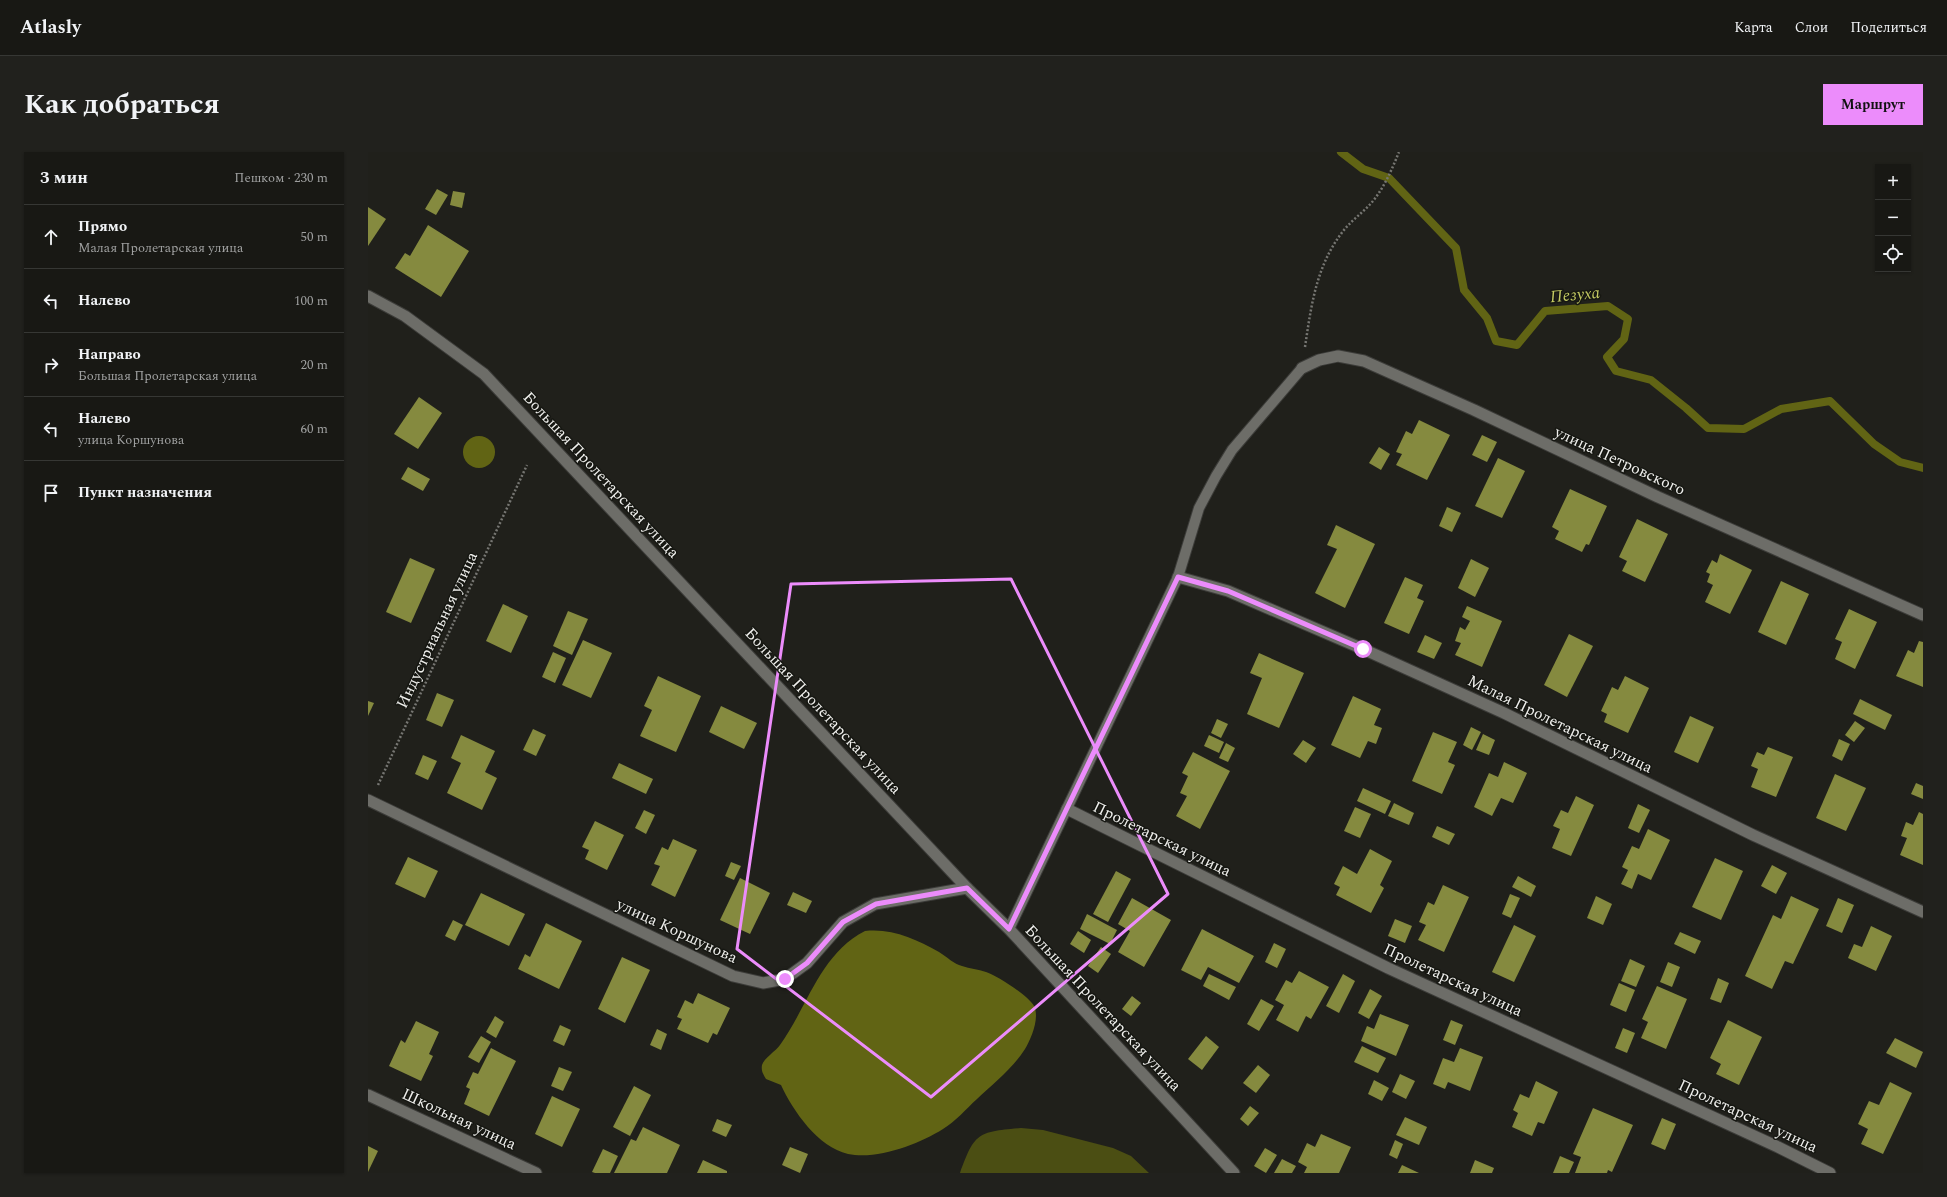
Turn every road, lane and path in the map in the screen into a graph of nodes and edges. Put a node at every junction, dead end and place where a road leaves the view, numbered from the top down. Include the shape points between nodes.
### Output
1 (1399, 152) edge
2 (368, 296) edge
3 (1302, 368) junction
4 (527, 465) dead end
5 (1178, 577) junction
6 (1923, 615) edge
7 (369, 801) edge
8 (1067, 810) junction
9 (967, 888) junction
10 (1923, 912) edge
11 (1009, 929) junction
12 (368, 1095) edge
13 (536, 1173) edge
14 (1234, 1173) edge
15 (1830, 1173) edge

1 - 3 path via 1389,178 1373,201 1341,233 1324,261 1314,290
2 - 9 street, Большая Пролетарская улица via 405,316 484,374
3 - 5 lane via 1232,450 1216,476 1199,508
3 - 6 street, улица Петровского via 1319,360 1338,356 1364,361 1658,497
4 - 7 path, Индустриальная улица
5 - 8 lane
5 - 10 street, Малая Пролетарская улица via 1228,591 1504,712 1753,835
7 - 9 street, улица Коршунова via 733,976 763,983 785,979 807,963 843,922 876,904
8 - 11 lane
8 - 15 street, Пролетарская улица via 1388,968
9 - 11 street, Большая Пролетарская улица
11 - 14 street, Большая Пролетарская улица
12 - 13 street, Школьная улица

